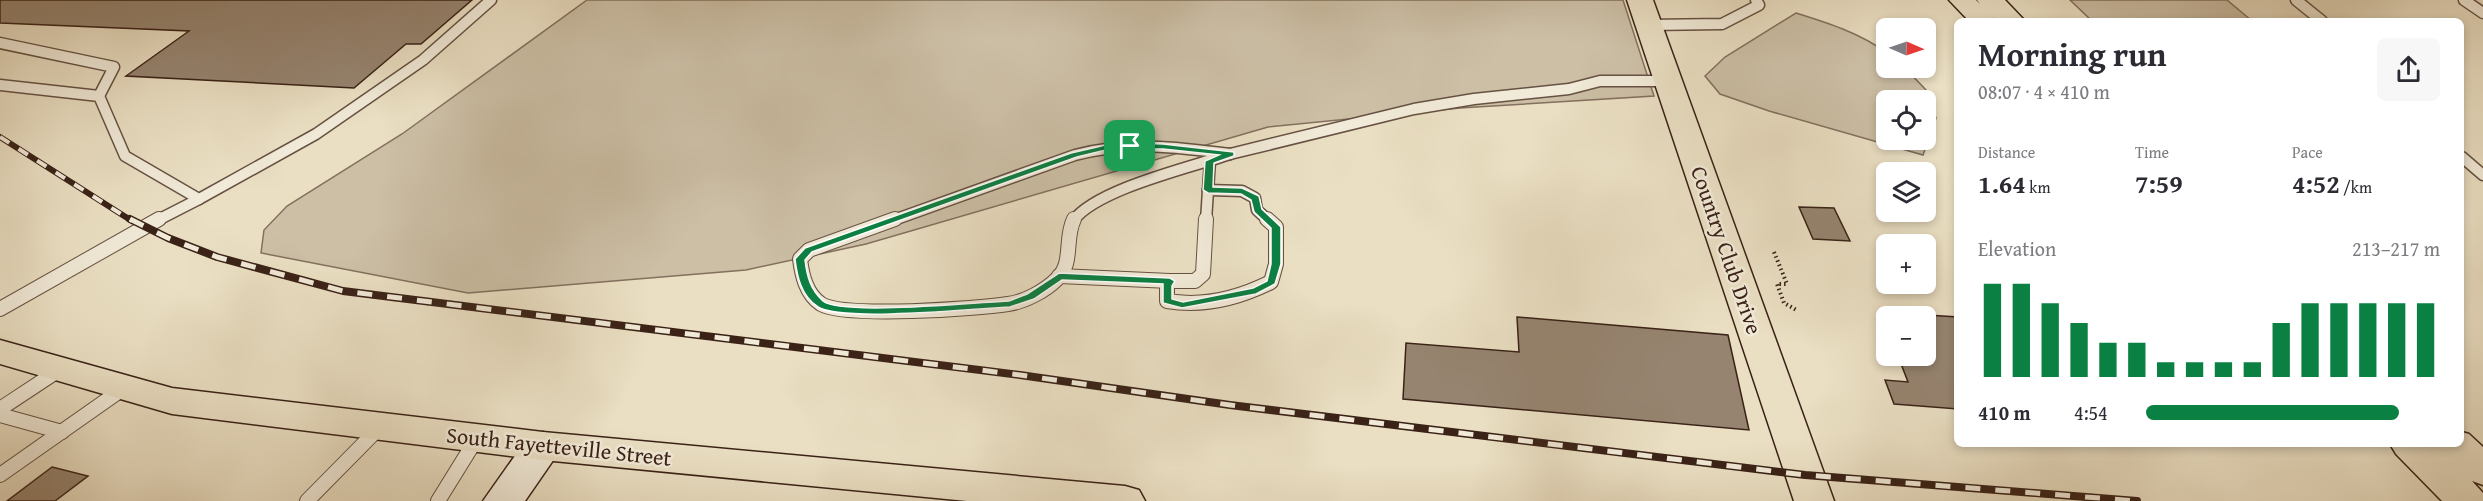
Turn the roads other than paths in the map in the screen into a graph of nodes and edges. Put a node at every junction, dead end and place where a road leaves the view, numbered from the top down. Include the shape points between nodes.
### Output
1 (491, 0) edge
2 (1756, 0) edge
3 (1962, 0) edge
4 (1990, 0) edge
5 (2296, 0) edge
6 (2464, 0) edge
7 (1644, 12) edge
8 (2483, 13) edge
9 (1980, 18) edge
10 (2009, 18) edge
11 (2318, 18) edge
12 (0, 43) edge
13 (1668, 81) junction
14 (0, 85) edge
15 (99, 96) junction
16 (1231, 154) junction
17 (2464, 159) edge
18 (1210, 161) junction
19 (2483, 174) edge
20 (1208, 190) junction
21 (199, 199) junction
22 (1059, 276) junction
23 (1170, 281) junction
24 (0, 309) edge
25 (0, 352) edge
26 (60, 369) junction
27 (124, 388) junction
28 (0, 409) edge
29 (0, 415) edge
30 (381, 426) junction
31 (62, 432) junction
32 (477, 438) junction
33 (543, 446) junction
34 (2417, 447) edge
35 (2447, 459) edge
36 (2483, 470) edge
37 (0, 476) edge
38 (1044, 497) edge
39 (307, 501) edge
40 (438, 501) edge
41 (503, 501) edge
42 (1125, 501) edge
43 (1814, 501) edge
44 (2467, 501) edge

1 - 21 lane via 423,60 316,134
2 - 7 lane via 1760,5 1722,24
3 - 9 main road
4 - 10 main road
5 - 11 lane
6 - 8 lane
7 - 13 main road, Country Club Drive
12 - 15 lane via 114,67
13 - 16 lane via 1599,81 1560,90 1414,109
13 - 43 main road, Country Club Drive
14 - 15 lane
15 - 21 lane via 125,156
16 - 18 lane
16 - 22 lane via 1130,146 1075,155 808,250 800,259 804,284 821,305 853,312 1010,304
17 - 19 lane
18 - 20 lane
18 - 22 lane via 1146,181 1075,217 1068,236 1066,267
20 - 23 lane via 1203,274 1195,280
20 - 23 lane via 1242,191 1255,198 1257,210 1276,227 1276,264 1271,282 1256,291 1182,305 1167,300
21 - 24 lane
22 - 23 lane
25 - 26 main road, South Fayetteville Street
26 - 27 main road, South Fayetteville Street
26 - 28 lane
27 - 30 main road, South Fayetteville Street via 172,401
27 - 31 lane
29 - 31 lane
30 - 32 main road, South Fayetteville Street
30 - 39 lane
31 - 37 lane
32 - 33 main road, South Fayetteville Street
32 - 40 lane
33 - 38 main road, South Fayetteville Street
33 - 41 street
34 - 35 main road
35 - 36 main road
35 - 44 main road
38 - 42 main road, South Fayetteville Street

